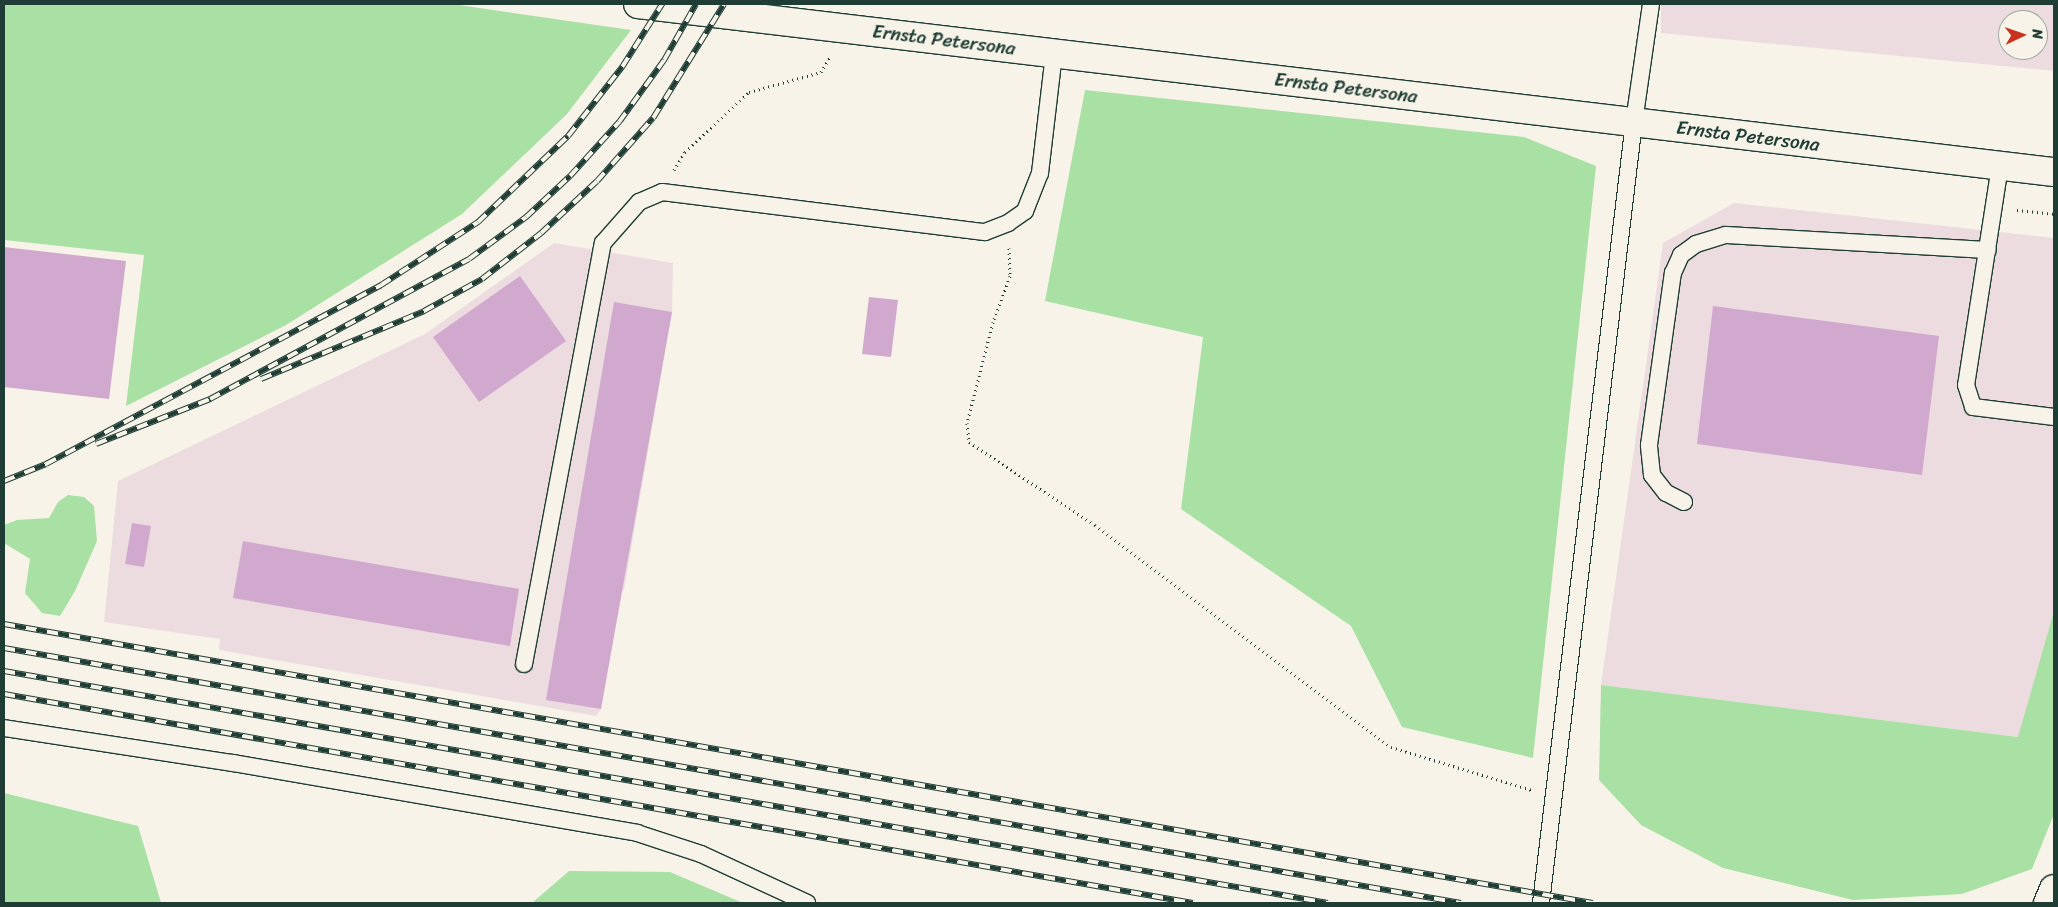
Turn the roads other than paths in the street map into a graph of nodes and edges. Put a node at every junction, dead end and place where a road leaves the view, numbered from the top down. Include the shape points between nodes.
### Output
1 (638, 4) edge
2 (1651, 4) edge
3 (1054, 53) junction
4 (1634, 122) junction
5 (2000, 166) junction
6 (2054, 172) edge
7 (1988, 250) junction
8 (2054, 417) edge
9 (1684, 502) dead end
10 (524, 664) dead end
11 (4, 728) edge
12 (807, 903) edge
13 (1541, 903) edge

1 - 3 street, Ernsta Petersona
2 - 4 lane
3 - 4 street, Ernsta Petersona
3 - 10 lane via 1040,173 1025,211 1008,223 984,232 662,192 639,202 602,243
4 - 5 street, Ernsta Petersona
4 - 13 lane
5 - 6 street, Ernsta Petersona
5 - 7 lane
7 - 8 lane via 1966,385 1973,407
7 - 9 lane via 1726,235 1696,244 1681,256 1673,272 1649,445 1652,475 1666,493
11 - 12 lane via 233,763 637,833 700,854

